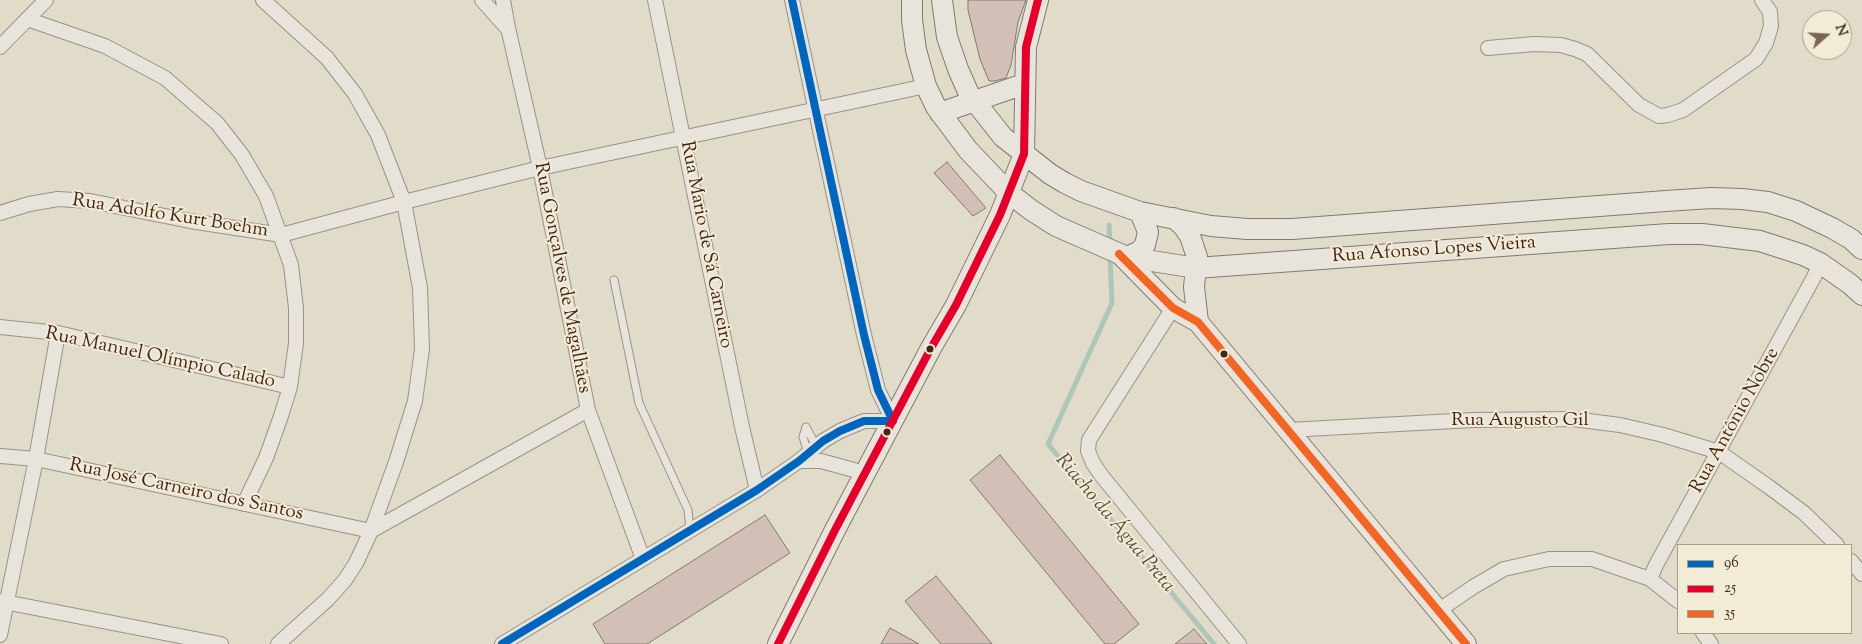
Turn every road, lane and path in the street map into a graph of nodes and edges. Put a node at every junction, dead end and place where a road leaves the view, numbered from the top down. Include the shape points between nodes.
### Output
1 (46, 0) edge
2 (263, 0) edge
3 (482, 0) edge
4 (503, 0) edge
5 (655, 0) edge
6 (792, 0) edge
7 (912, 0) edge
8 (942, 0) edge
9 (1038, 0) edge
10 (1762, 0) edge
11 (27, 19) junction
12 (508, 28) junction
13 (0, 47) edge
14 (1488, 48) dead end
15 (1024, 84) junction
16 (926, 86) junction
17 (974, 100) junction
18 (815, 110) junction
19 (940, 113) junction
20 (683, 138) junction
21 (1024, 154) junction
22 (540, 168) junction
23 (1009, 193) junction
24 (404, 202) junction
25 (1140, 212) junction
26 (0, 213) edge
27 (1174, 218) junction
28 (281, 235) junction
29 (1862, 249) edge
30 (1123, 256) junction
31 (1820, 263) junction
32 (1196, 268) junction
33 (614, 280) dead end
34 (1862, 295) edge
35 (1172, 308) junction
36 (1198, 322) junction
37 (0, 327) edge
38 (58, 333) junction
39 (290, 387) junction
40 (588, 410) junction
41 (893, 421) junction
42 (1288, 430) junction
43 (1719, 452) junction
44 (808, 453) junction
45 (0, 456) edge
46 (36, 459) junction
47 (865, 474) junction
48 (757, 490) junction
49 (244, 504) junction
50 (688, 510) junction
51 (703, 522) junction
52 (690, 530) junction
53 (371, 531) junction
54 (1836, 544) edge
55 (643, 559) junction
56 (1852, 562) edge
57 (1862, 574) edge
58 (1650, 579) junction
59 (1677, 600) edge
60 (3, 602) edge
61 (1438, 611) junction
62 (0, 635) edge
63 (221, 644) edge
64 (278, 644) edge
65 (502, 644) edge
66 (778, 644) edge
67 (1239, 644) edge
68 (1466, 644) edge

1 - 11 street
2 - 24 street via 327,58 355,94 378,135
3 - 12 street
4 - 12 street, Rua Gonçalves de Magalhães
5 - 20 street, Rua Mario de Sá Carneiro
6 - 18 street
7 - 16 main road, Rua Afonso Lopes Vieira via 916,50
8 - 17 main road, Rua Afonso Lopes Vieira via 947,37 958,70
9 - 15 main road via 1026,47
10 - 14 street via 1770,12 1771,26 1756,59 1683,110 1668,115 1659,116 1639,105 1587,54 1575,49 1534,44
11 - 13 street
11 - 28 street via 105,46 165,78 192,100 218,123 242,155 266,196
12 - 22 street, Rua Gonçalves de Magalhães
15 - 17 main road
15 - 21 main road
16 - 18 street
16 - 19 main road, Rua Afonso Lopes Vieira
17 - 19 main road
17 - 21 main road, Rua Afonso Lopes Vieira via 1003,137
18 - 20 street
18 - 41 street via 878,390
19 - 23 main road, Rua Afonso Lopes Vieira via 968,150
20 - 22 street
20 - 48 street, Rua Mario de Sá Carneiro
21 - 23 main road
21 - 25 main road, Rua Afonso Lopes Vieira via 1050,174 1081,191
22 - 24 street
22 - 40 street, Rua Gonçalves de Magalhães
23 - 30 main road, Rua Afonso Lopes Vieira via 1056,226
23 - 41 main road via 956,305
24 - 28 street
24 - 53 street via 420,288 422,349 415,401
25 - 27 main road, Rua Afonso Lopes Vieira
25 - 30 main road via 1148,232 1145,244 1140,251
26 - 28 street, Rua Adolfo Kurt Boehm via 58,199 90,201
27 - 29 main road, Rua Afonso Lopes Vieira via 1211,226 1292,229 1711,198 1734,199 1768,202 1796,212 1832,228
27 - 32 main road via 1190,236 1197,257
28 - 39 street via 290,265 296,308 296,343
30 - 32 main road, Rua Afonso Lopes Vieira
30 - 35 main road
31 - 32 main road, Rua Afonso Lopes Vieira via 1760,241 1686,234
31 - 34 main road, Rua Afonso Lopes Vieira
31 - 43 street, Rua Antônio Nobre
32 - 36 main road via 1194,288
33 - 50 lane via 639,403
35 - 36 main road
35 - 67 street via 1090,440 1088,451 1101,475
36 - 42 main road
37 - 38 street, Rua Manuel Olímpio Calado
38 - 39 street, Rua Manuel Olímpio Calado
38 - 46 street
39 - 49 street via 266,458
40 - 53 street
40 - 55 street, Rua Gonçalves de Magalhães
41 - 44 street via 864,421 840,431
41 - 47 main road
42 - 43 street, Rua Augusto Gil via 1473,420 1573,419 1620,425
42 - 61 main road
43 - 54 street, Rua Augusto Gil via 1804,513
43 - 58 street, Rua Antônio Nobre
44 - 47 street via 821,462
44 - 48 street
45 - 46 street, Rua José Carneiro dos Santos
46 - 49 street, Rua José Carneiro dos Santos
46 - 60 street
47 - 66 main road
48 - 51 street
49 - 53 street, Rua José Carneiro dos Santos
50 - 51 lane
50 - 52 lane
51 - 52 street
52 - 55 street
53 - 64 street via 345,580
55 - 65 street
56 - 57 street
58 - 59 street
58 - 61 street via 1592,559 1549,559 1504,569
60 - 62 street
60 - 63 street
61 - 68 main road

